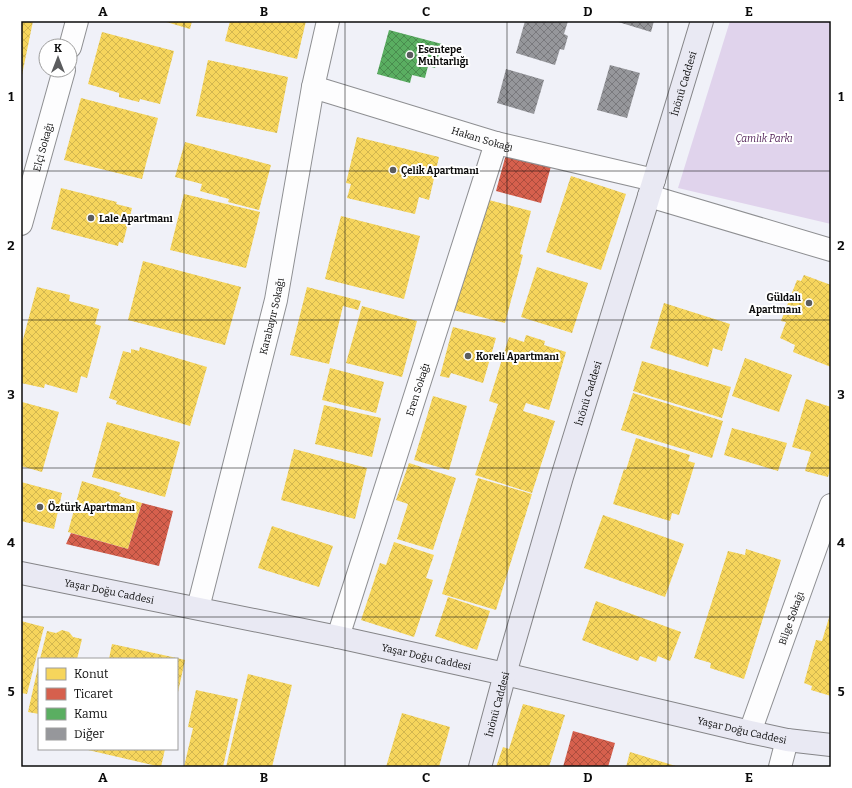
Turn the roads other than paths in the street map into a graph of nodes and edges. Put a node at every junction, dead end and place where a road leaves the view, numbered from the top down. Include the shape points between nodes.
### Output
1 (77, 21) edge
2 (328, 21) edge
3 (702, 21) edge
4 (72, 38) edge
5 (62, 78) edge
6 (313, 87) junction
7 (496, 143) junction
8 (652, 188) junction
9 (21, 224) edge
10 (831, 250) edge
11 (831, 505) edge
12 (21, 573) edge
13 (198, 608) junction
14 (338, 637) junction
15 (505, 674) junction
16 (750, 732) junction
17 (787, 740) junction
18 (831, 745) edge
19 (480, 767) edge
20 (780, 767) edge

1 - 4 street
2 - 6 street, Karabayır Sokağı
3 - 8 street, İnönü Caddesi
5 - 9 street, Elçi Sokağı
6 - 7 street, Hakan Sokağı
6 - 13 street, Karabayır Sokağı via 276,300
7 - 8 street, Hakan Sokağı
7 - 14 street, Eren Sokağı
8 - 10 street, Hakan Sokağı
8 - 15 street, İnönü Caddesi via 562,477
11 - 16 street, Bilge Sokağı
12 - 13 street, Yaşar Doğu Caddesi
13 - 14 street, Yaşar Doğu Caddesi
14 - 15 street, Yaşar Doğu Caddesi
15 - 16 street, Yaşar Doğu Caddesi
15 - 19 street, İnönü Caddesi
16 - 17 street, Yaşar Doğu Caddesi
17 - 18 street, Yaşar Doğu Caddesi
17 - 20 street

